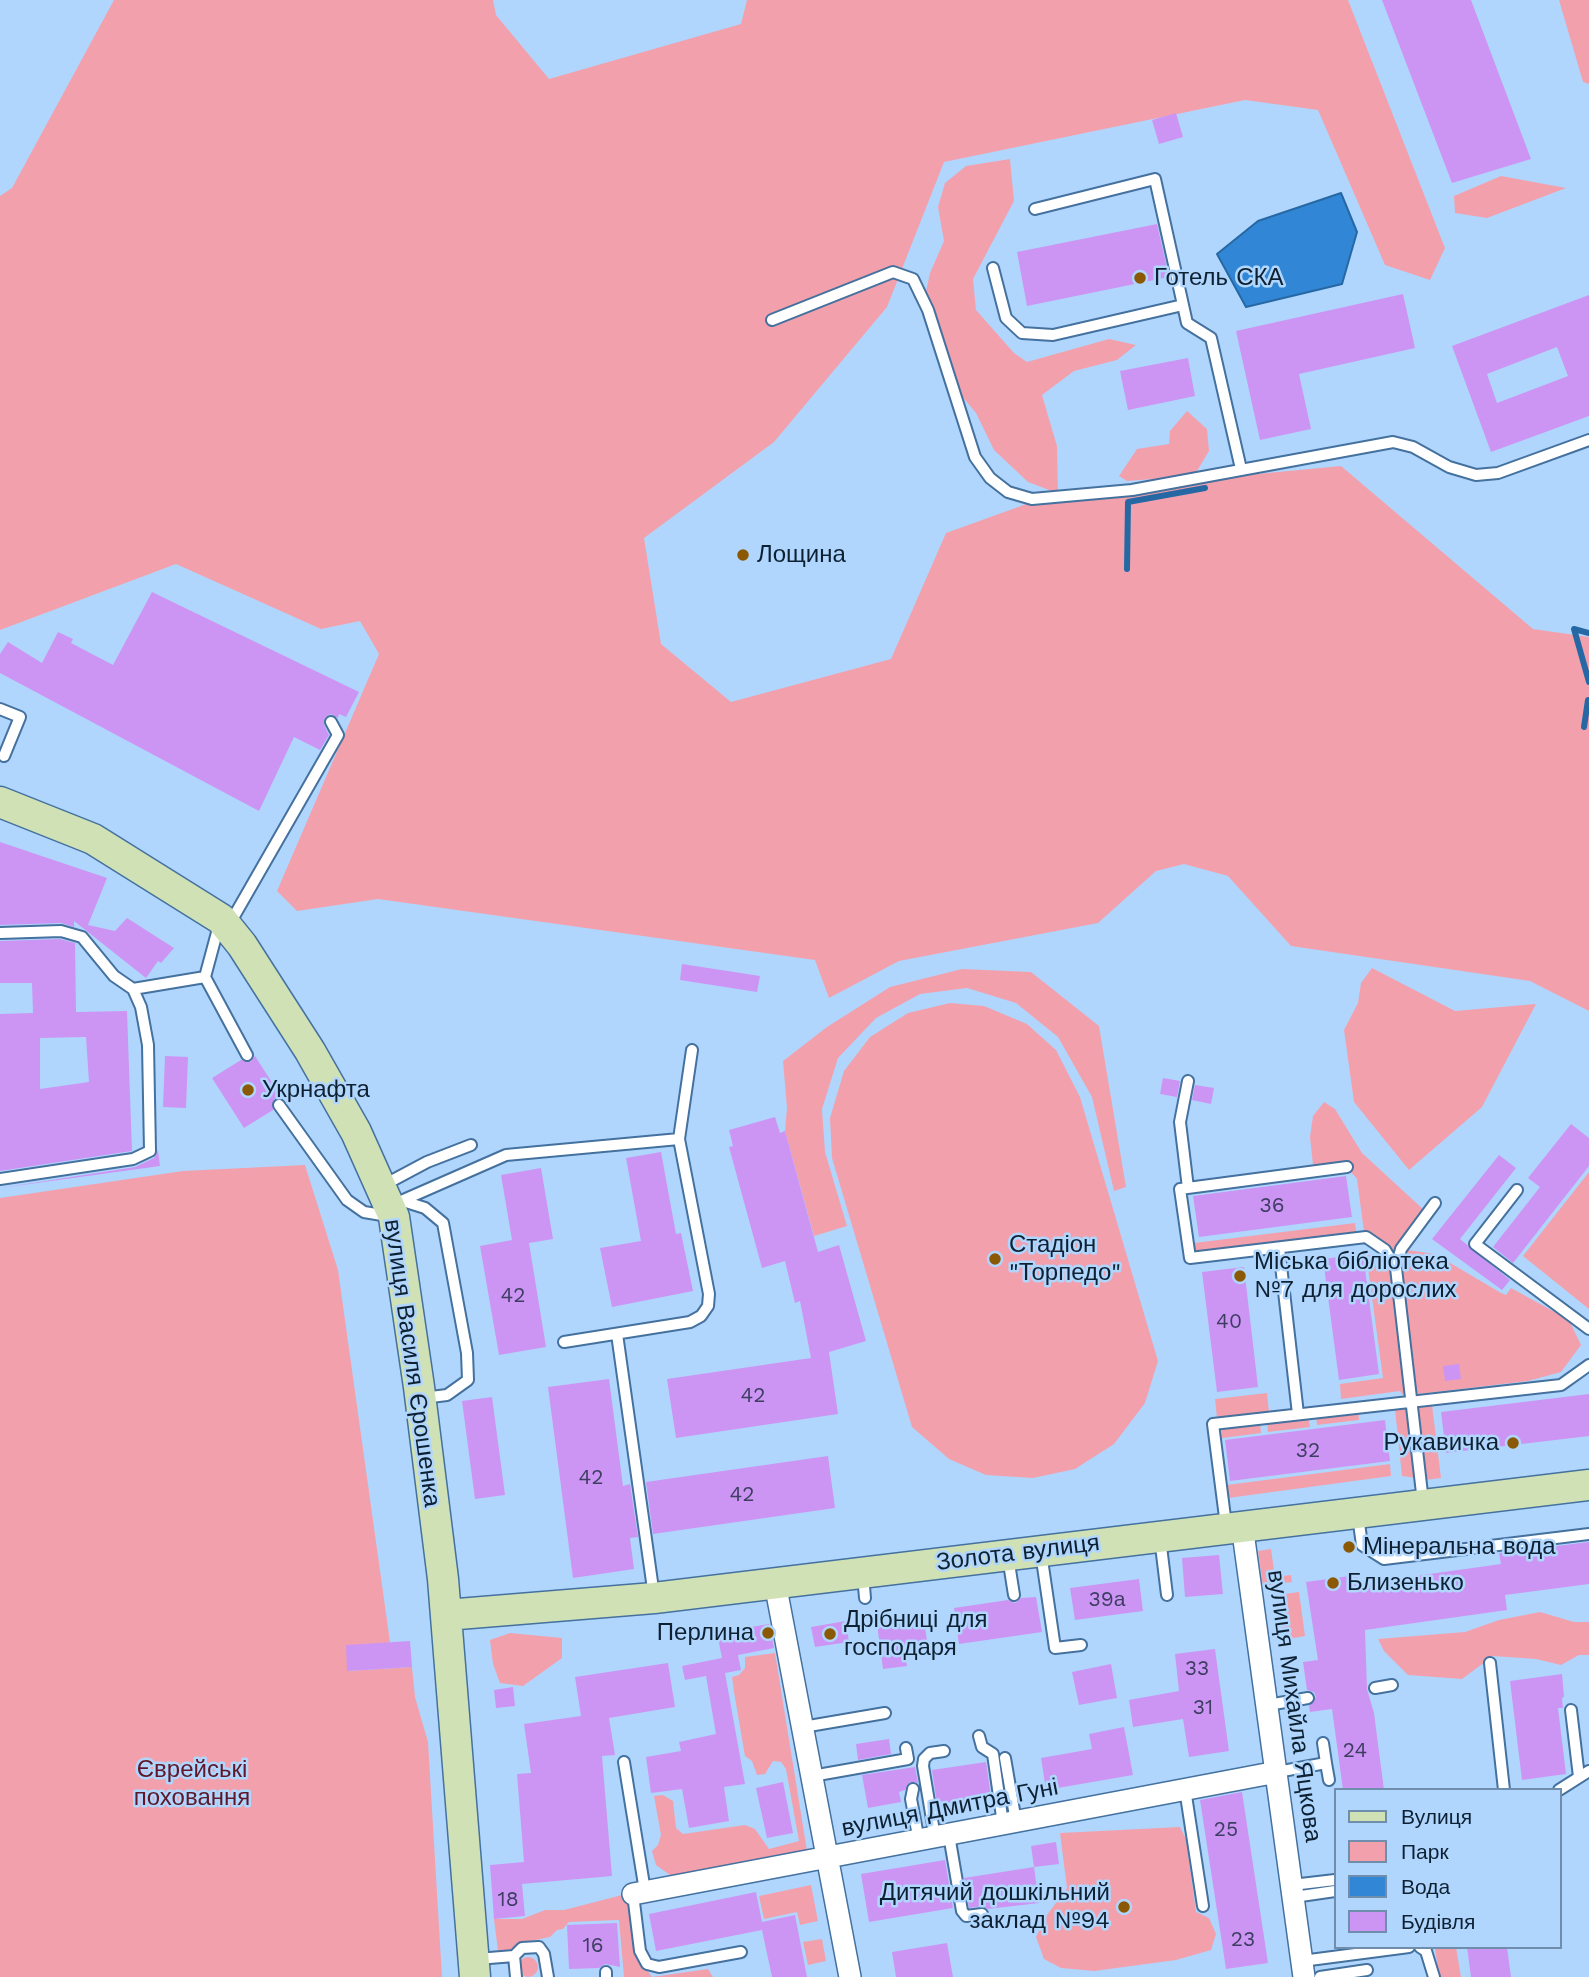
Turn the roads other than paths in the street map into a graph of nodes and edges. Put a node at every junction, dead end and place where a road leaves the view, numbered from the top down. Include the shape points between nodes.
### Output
1 (1035, 209) dead end
2 (993, 268) dead end
3 (1183, 305) junction
4 (772, 320) dead end
5 (1589, 440) edge
6 (1241, 469) junction
7 (0, 709) edge
8 (331, 722) dead end
9 (1, 759) edge
10 (0, 802) edge
11 (225, 923) junction
12 (0, 933) edge
13 (205, 977) junction
14 (133, 989) junction
15 (692, 1050) dead end
16 (247, 1055) dead end
17 (1188, 1081) dead end
18 (279, 1105) dead end
19 (680, 1139) junction
20 (471, 1145) dead end
21 (1347, 1167) dead end
22 (0, 1179) edge
23 (1188, 1188) junction
24 (1517, 1190) dead end
25 (391, 1203) junction
26 (1435, 1203) dead end
27 (1279, 1248) junction
28 (1396, 1269) junction
29 (1589, 1329) edge
30 (617, 1334) junction
31 (564, 1342) dead end
32 (1589, 1365) edge
33 (421, 1399) junction
34 (1414, 1400) junction
35 (1298, 1414) junction
36 (1589, 1485) edge
37 (1424, 1505) junction
38 (1358, 1513) junction
39 (1234, 1526) junction
40 (1589, 1534) edge
41 (1160, 1535) junction
42 (1040, 1550) junction
43 (1007, 1555) junction
44 (775, 1583) junction
45 (1014, 1595) dead end
46 (1167, 1595) dead end
47 (654, 1598) junction
48 (446, 1615) junction
49 (1081, 1645) dead end
50 (1490, 1663) dead end
51 (1392, 1685) dead end
52 (1375, 1688) dead end
53 (1308, 1698) dead end
54 (1268, 1705) junction
55 (1571, 1710) dead end
56 (884, 1713) dead end
57 (803, 1727) junction
58 (979, 1736) dead end
59 (1323, 1743) dead end
60 (906, 1748) dead end
61 (944, 1751) dead end
62 (1005, 1758) dead end
63 (624, 1762) dead end
64 (1326, 1763) junction
65 (1277, 1772) junction
66 (1584, 1774) edge
67 (812, 1776) junction
68 (1329, 1780) dead end
69 (1504, 1788) edge
70 (913, 1789) dead end
71 (1185, 1789) junction
72 (1561, 1789) edge
73 (1010, 1823) junction
74 (934, 1838) junction
75 (827, 1859) junction
76 (1334, 1880) edge
77 (1293, 1891) junction
78 (1334, 1891) edge
79 (639, 1893) junction
80 (1203, 1906) dead end
81 (982, 1914) dead end
82 (1399, 1949) edge
83 (1423, 1949) edge
84 (741, 1952) dead end
85 (514, 1956) junction
86 (475, 1968) edge
87 (1303, 1969) edge
88 (1367, 1970) dead end
89 (516, 1977) edge
90 (548, 1977) edge
91 (850, 1977) edge
92 (1320, 1977) edge
93 (1434, 1977) edge

1 - 3 lane via 1155,179
2 - 3 lane via 1006,318 1022,333 1053,335
3 - 6 lane via 1187,323 1211,338
4 - 6 lane via 893,272 914,279 975,457 1008,492 1032,499 1132,490
5 - 6 lane via 1498,473 1476,475 1393,442
7 - 9 lane via 20,717
8 - 11 lane via 338,735
10 - 11 main road, вулиця Василя Єрошенка via 93,839
11 - 13 lane
11 - 25 main road, вулиця Василя Єрошенка via 310,1051
12 - 14 lane via 61,931 82,937 114,976
13 - 14 lane
13 - 16 lane
14 - 22 lane via 148,1045 150,1152 133,1159
15 - 19 lane
17 - 23 lane via 1180,1122
18 - 25 lane via 347,1200 364,1212
19 - 25 lane via 506,1155
19 - 30 lane via 708,1306 690,1322
20 - 25 lane
21 - 23 lane
23 - 27 lane via 1180,1189 1190,1258
24 - 29 lane via 1475,1244
25 - 33 main road, вулиця Василя Єрошенка
25 - 33 lane via 425,1208 443,1223 467,1353 468,1380 447,1395
26 - 28 lane via 1401,1248
27 - 28 lane via 1366,1237 1385,1250
27 - 35 lane
28 - 34 lane
30 - 31 lane
30 - 47 lane
32 - 34 lane via 1562,1385
33 - 48 main road, вулиця Василя Єрошенка
34 - 35 lane
34 - 37 lane
35 - 39 lane via 1213,1424
36 - 37 main road, Золота вулиця
37 - 38 main road, Золота вулиця
38 - 39 main road, Золота вулиця
38 - 40 lane via 1362,1545 1384,1559
39 - 41 main road, Золота вулиця
39 - 54 street, вулиця Михайла Яцкова
41 - 42 main road, Золота вулиця
41 - 46 lane
42 - 43 main road, Золота вулиця
42 - 49 lane via 1055,1648
43 - 44 main road, Золота вулиця via 864,1585
43 - 45 lane
44 - 47 main road, Золота вулиця
44 - 57 street
47 - 48 main road, Золота вулиця
48 - 86 main road, вулиця Василя Єрошенка
50 - 69 lane
51 - 52 lane
53 - 54 lane
54 - 65 street, вулиця Михайла Яцкова
55 - 66 lane
56 - 57 lane
57 - 67 street
58 - 73 lane via 982,1747 993,1754
59 - 64 lane
60 - 67 lane via 908,1759
61 - 74 lane via 930,1753 923,1766
62 - 73 lane
63 - 79 lane
64 - 65 lane
64 - 68 lane
65 - 71 street, вулиця Дмитра Гуні
65 - 77 street, вулиця Михайла Яцкова
66 - 72 lane
67 - 75 street
70 - 74 lane via 911,1799
71 - 73 street, вулиця Дмитра Гуні
71 - 80 lane
73 - 74 street, вулиця Дмитра Гуні
74 - 75 street, вулиця Дмитра Гуні
74 - 81 lane via 962,1911 966,1916
75 - 79 street, вулиця Дмитра Гуні
75 - 91 street
76 - 77 lane
77 - 78 lane
77 - 87 street, вулиця Михайла Яцкова
79 - 84 lane via 640,1951 647,1964 659,1967
82 - 87 lane
83 - 93 lane
85 - 86 lane
85 - 89 lane
85 - 90 lane via 522,1948 539,1947
88 - 92 lane

